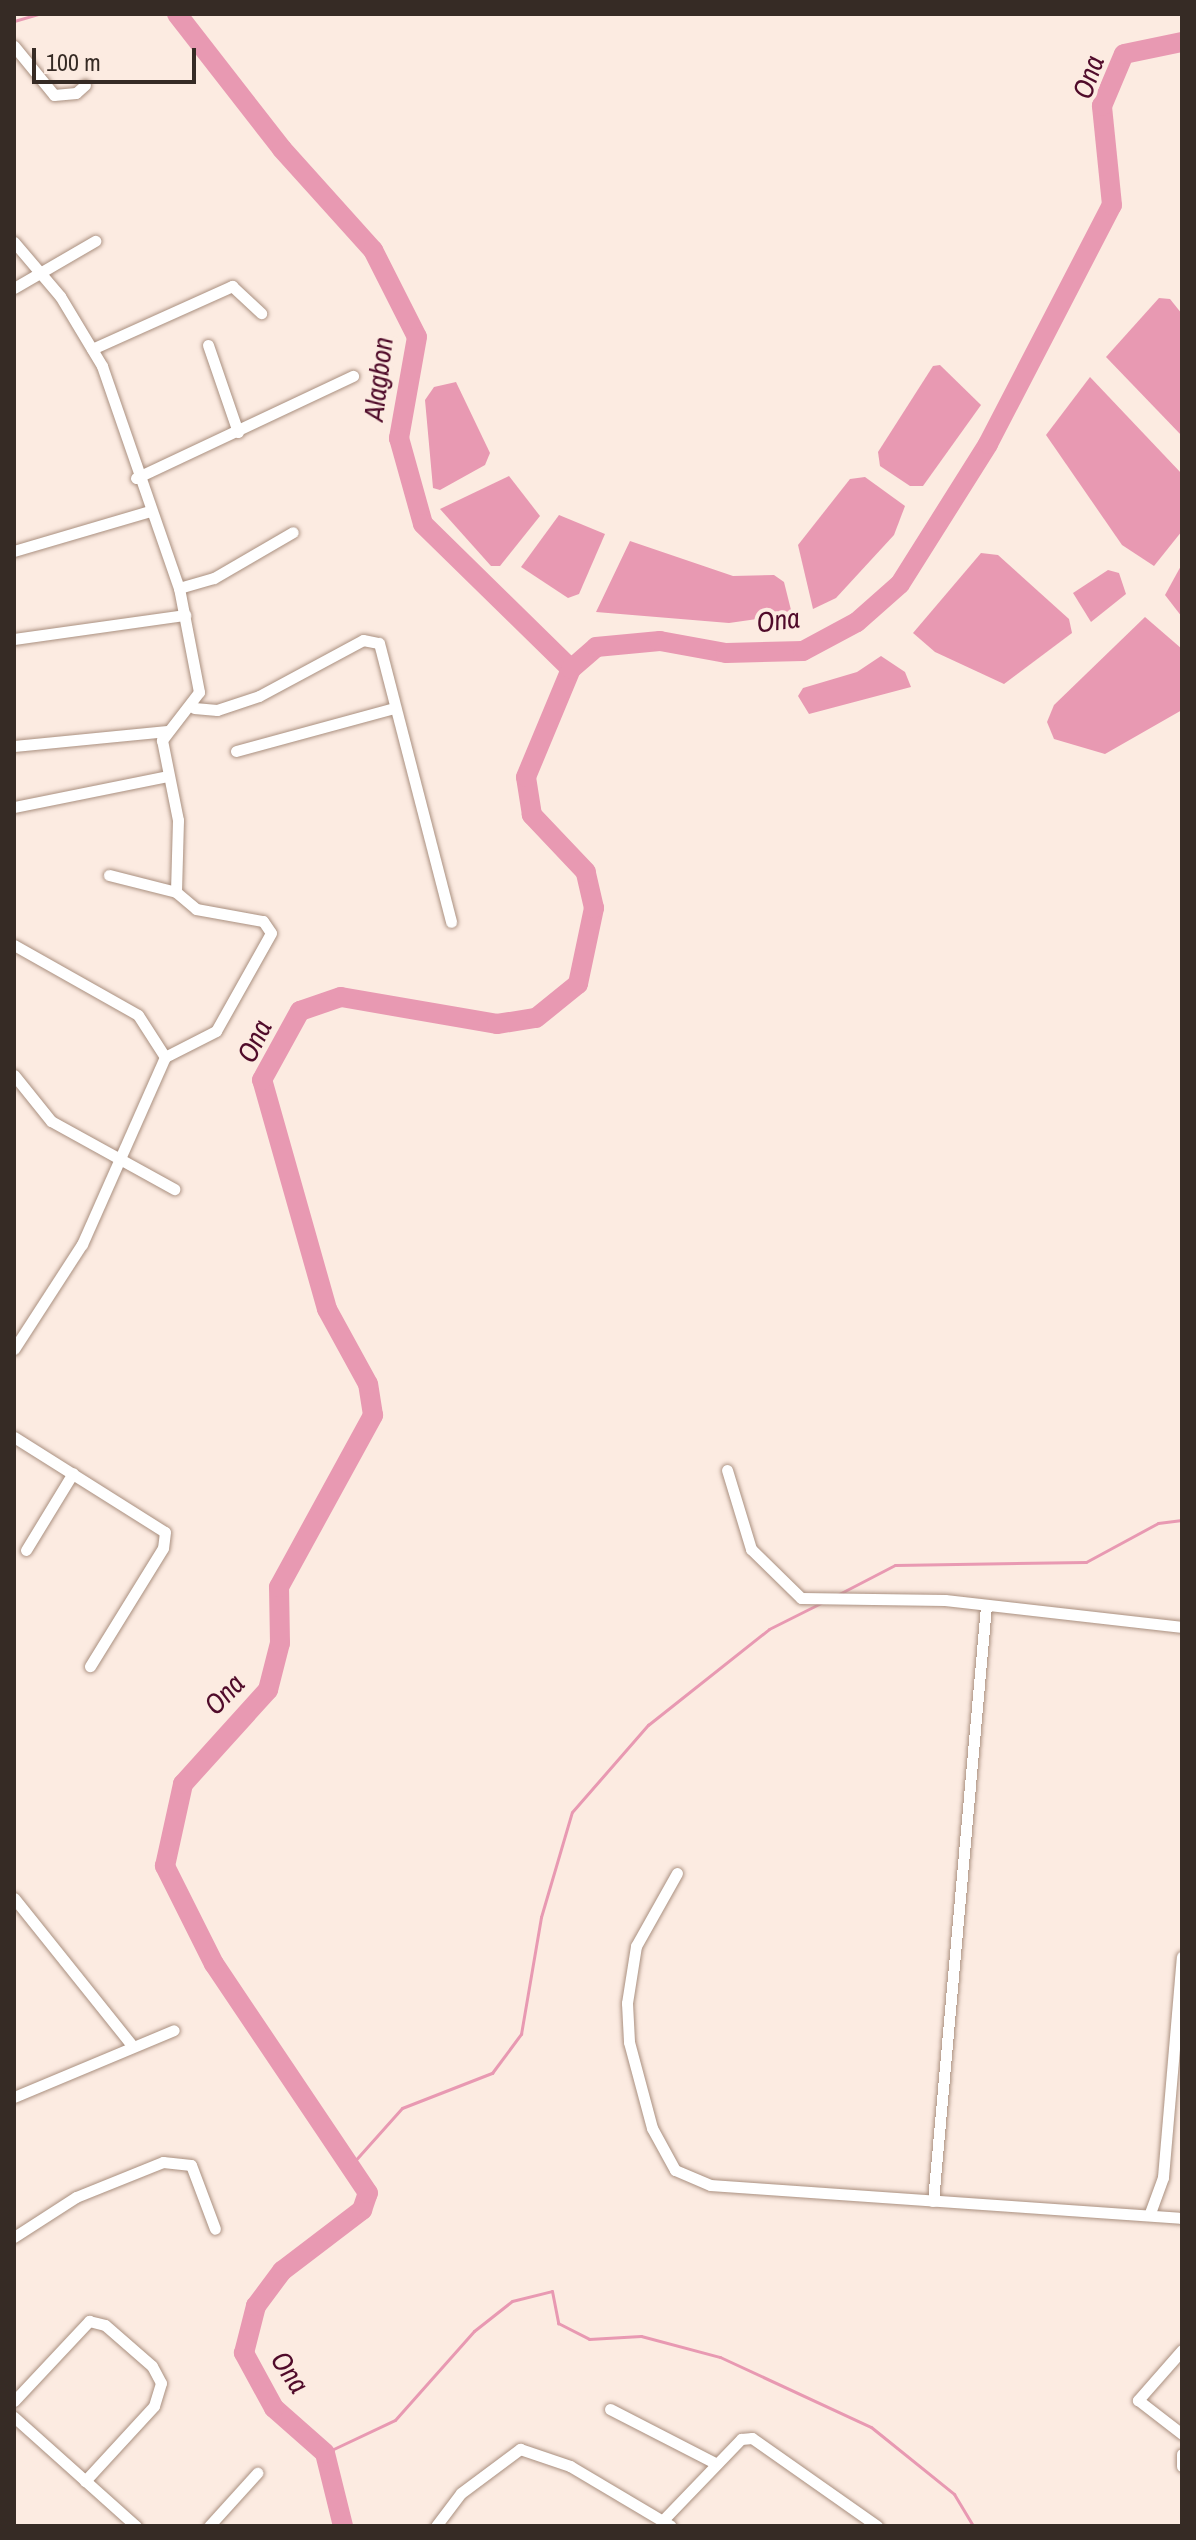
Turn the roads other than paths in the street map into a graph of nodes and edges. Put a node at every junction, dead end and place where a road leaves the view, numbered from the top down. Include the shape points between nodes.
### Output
1 (14, 46) edge
2 (85, 85) dead end
3 (95, 241) dead end
4 (14, 242) edge
5 (44, 275) junction
6 (14, 288) edge
7 (261, 313) dead end
8 (208, 345) dead end
9 (92, 349) junction
10 (353, 376) dead end
11 (238, 432) junction
12 (136, 478) junction
13 (150, 511) junction
14 (293, 532) dead end
15 (14, 551) edge
16 (179, 588) junction
17 (185, 615) junction
18 (14, 639) edge
19 (194, 708) junction
20 (391, 709) junction
21 (167, 731) junction
22 (14, 746) edge
23 (236, 751) dead end
24 (168, 776) junction
25 (14, 807) edge
26 (109, 875) dead end
27 (176, 892) junction
28 (451, 922) dead end
29 (14, 945) edge
30 (165, 1057) junction
31 (14, 1075) edge
32 (121, 1162) junction
33 (174, 1189) dead end
34 (14, 1349) edge
35 (14, 1437) edge
36 (727, 1470) dead end
37 (73, 1473) junction
38 (26, 1550) dead end
39 (986, 1606) junction
40 (1182, 1627) edge
41 (90, 1666) dead end
42 (677, 1873) dead end
43 (14, 1898) edge
44 (1182, 1957) edge
45 (174, 2030) dead end
46 (131, 2044) junction
47 (14, 2097) edge
48 (933, 2201) junction
49 (1150, 2213) junction
50 (1182, 2218) edge
51 (215, 2229) dead end
52 (14, 2237) edge
53 (1182, 2350) edge
54 (14, 2401) edge
55 (610, 2409) dead end
56 (14, 2417) edge
57 (1182, 2434) edge
58 (1182, 2454) edge
59 (717, 2464) junction
60 (1182, 2466) edge
61 (257, 2473) dead end
62 (85, 2481) junction
63 (668, 2522) edge
64 (444, 2524) edge
65 (136, 2526) edge
66 (209, 2526) edge
67 (877, 2526) edge

1 - 2 street via 54,95
3 - 5 street
4 - 5 street
5 - 6 street
5 - 9 street
7 - 9 street via 232,286
8 - 11 street
9 - 12 street via 113,392
10 - 11 street
11 - 12 street
12 - 13 street
13 - 15 street
13 - 16 street
14 - 16 street via 214,578
16 - 17 street
17 - 18 street
17 - 19 street via 198,682
19 - 20 street via 217,710 285,686 369,638 379,643
19 - 21 street
20 - 23 street
20 - 28 street via 443,871
21 - 22 street
21 - 24 street
24 - 25 street
24 - 27 street via 178,820
26 - 27 street
27 - 30 street via 196,909 255,919 271,933 216,1031
29 - 30 street via 138,1015
30 - 32 street
31 - 32 street via 51,1121
32 - 33 street
32 - 34 street via 82,1244
35 - 37 street
36 - 39 street via 751,1549 801,1598
37 - 38 street
37 - 41 street via 161,1525 166,1539
39 - 40 street
39 - 48 street
42 - 48 street via 636,1946 627,2003 629,2042 666,2160 696,2183
43 - 46 street
44 - 49 street via 1163,2177
45 - 46 street
46 - 47 street
48 - 49 street
49 - 50 street
51 - 52 street via 191,2165 163,2162 76,2197
53 - 57 street via 1138,2400
54 - 62 street via 89,2321 105,2325 152,2366 161,2383 154,2406
55 - 59 street
56 - 62 street
58 - 60 street
59 - 63 street
59 - 67 street via 741,2439 764,2440
61 - 66 street
62 - 65 street
63 - 64 street via 624,2502 570,2466 520,2449 461,2493

